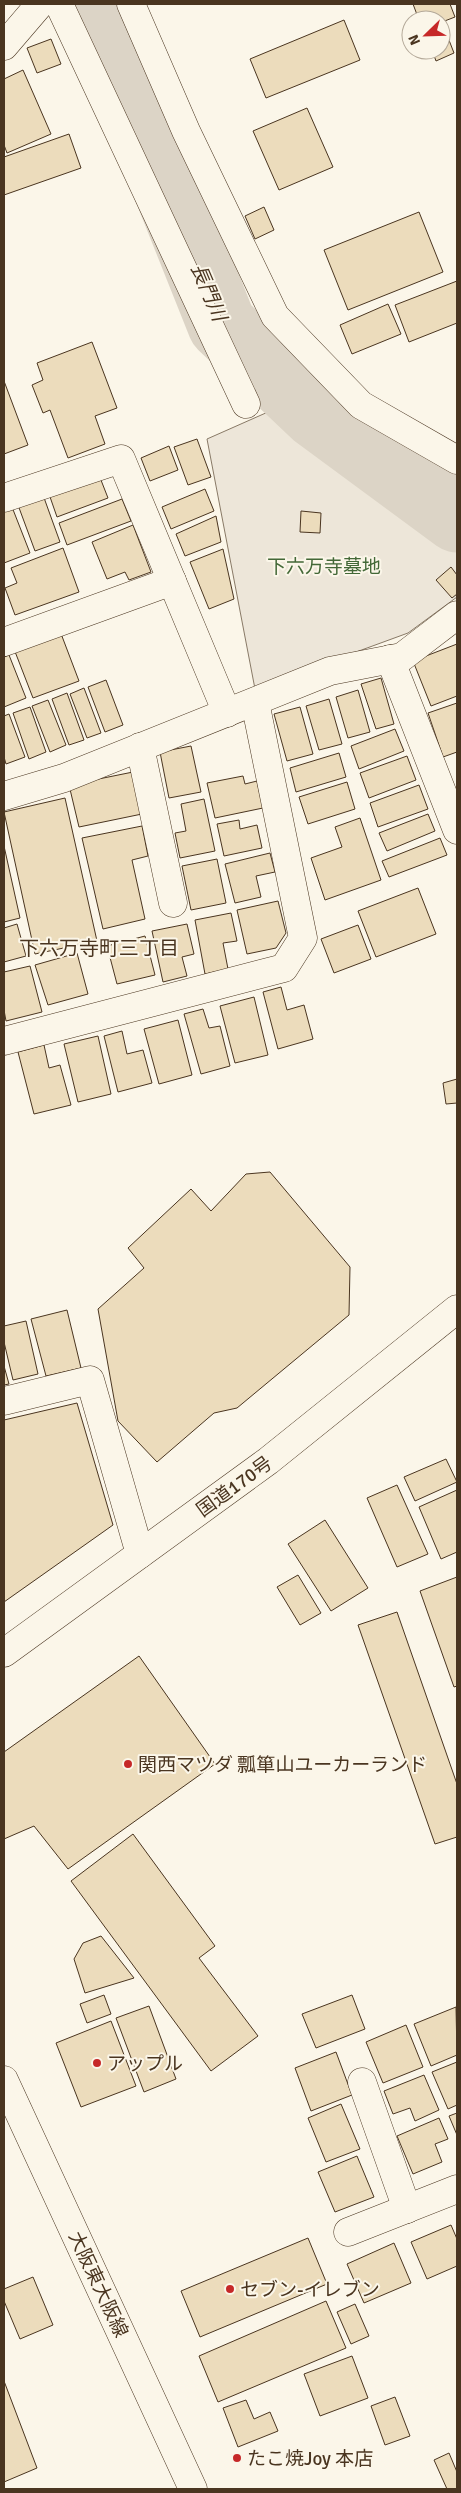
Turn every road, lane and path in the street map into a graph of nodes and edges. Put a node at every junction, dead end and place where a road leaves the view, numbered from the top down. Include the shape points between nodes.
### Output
1 (40, 4) edge
2 (59, 4) edge
3 (131, 4) edge
4 (4, 46) edge
5 (246, 404) dead end
6 (457, 460) edge
7 (4, 498) edge
8 (172, 581) junction
9 (457, 615) edge
10 (4, 642) edge
11 (390, 659) junction
12 (255, 702) junction
13 (226, 712) junction
14 (140, 748) junction
15 (4, 796) edge
16 (457, 830) edge
17 (173, 903) dead end
18 (4, 1041) edge
19 (457, 1309) edge
20 (4, 1401) edge
21 (140, 1554) junction
22 (4, 1653) edge
23 (4, 2080) edge
24 (362, 2082) dead end
25 (457, 2189) edge
26 (407, 2209) junction
27 (348, 2232) dead end
28 (193, 2489) edge

1 - 4 main road
2 - 5 main road
3 - 6 main road via 186,131 275,316 361,406
7 - 8 main road via 121,459
8 - 10 main road
8 - 13 main road
9 - 11 main road via 402,657
11 - 12 main road via 330,671
11 - 16 main road
12 - 13 main road
12 - 18 main road via 304,938 284,968
13 - 14 main road
14 - 15 main road via 64,778
14 - 17 main road
19 - 21 main road, 国道170号 via 268,1461
20 - 21 main road via 90,1380
21 - 22 main road, 国道170号
23 - 28 main road, 大阪東大阪線
24 - 26 main road
25 - 26 main road
26 - 27 main road

